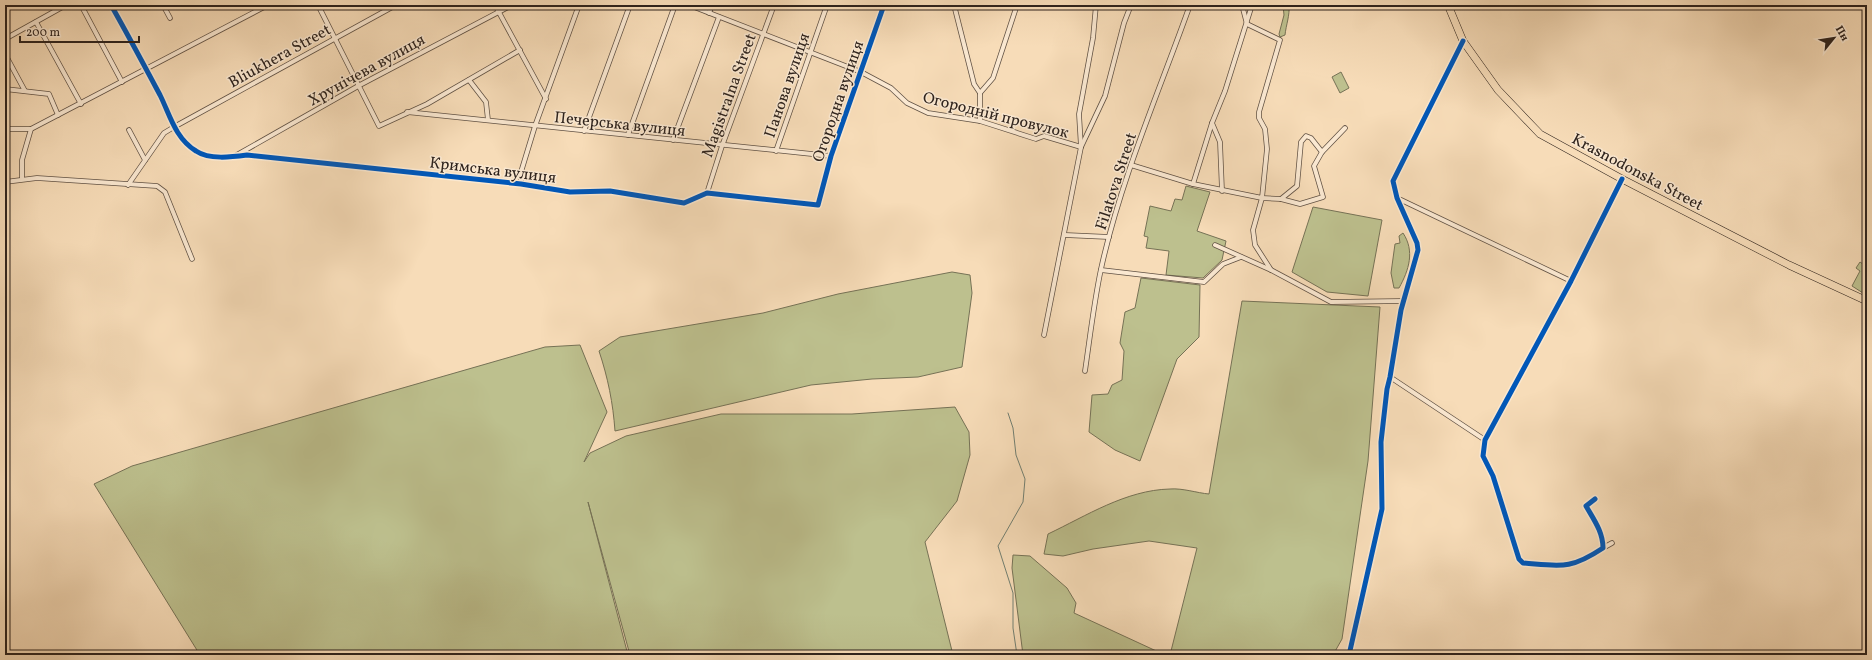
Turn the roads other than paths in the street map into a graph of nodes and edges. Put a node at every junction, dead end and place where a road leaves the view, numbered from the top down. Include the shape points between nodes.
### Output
1 (66, 5) edge
2 (81, 5) edge
3 (112, 5) edge
4 (163, 5) edge
5 (268, 5) edge
6 (318, 5) edge
7 (396, 5) edge
8 (495, 5) edge
9 (512, 5) edge
10 (579, 5) edge
11 (630, 5) edge
12 (675, 5) edge
13 (689, 5) edge
14 (712, 5) edge
15 (774, 5) edge
16 (826, 5) edge
17 (884, 5) edge
18 (954, 5) edge
19 (1017, 5) edge
20 (1096, 5) edge
21 (1132, 5) edge
22 (1190, 5) edge
23 (1242, 5) edge
24 (1252, 5) edge
25 (1448, 5) edge
26 (499, 12) junction
27 (709, 12) junction
28 (719, 17) junction
29 (170, 18) dead end
30 (36, 22) junction
31 (1247, 24) junction
32 (763, 32) junction
33 (336, 38) junction
34 (5, 39) edge
35 (1464, 40) junction
36 (520, 50) junction
37 (811, 51) junction
38 (5, 54) edge
39 (146, 69) junction
40 (861, 72) junction
41 (469, 80) junction
42 (122, 82) junction
43 (360, 85) junction
44 (5, 90) edge
45 (25, 91) junction
46 (980, 93) junction
47 (546, 99) junction
48 (81, 104) junction
49 (407, 112) junction
50 (58, 115) junction
51 (488, 120) junction
52 (980, 121) junction
53 (1212, 123) junction
54 (535, 126) junction
55 (174, 127) junction
56 (1345, 128) dead end
57 (5, 129) edge
58 (31, 129) junction
59 (129, 130) dead end
60 (584, 131) junction
61 (628, 135) junction
62 (674, 140) junction
63 (722, 146) junction
64 (1081, 147) junction
65 (776, 151) junction
66 (1322, 152) junction
67 (831, 156) junction
68 (233, 157) junction
69 (145, 160) junction
70 (1131, 165) junction
71 (22, 179) junction
72 (1622, 179) junction
73 (5, 182) edge
74 (521, 184) junction
75 (1193, 184) junction
76 (128, 185) junction
77 (1222, 191) junction
78 (707, 193) junction
79 (1262, 198) junction
80 (1397, 198) junction
81 (1281, 199) junction
82 (818, 205) joint
83 (1065, 235) junction
84 (1109, 237) junction
85 (1215, 245) dead end
86 (1241, 257) junction
87 (192, 259) dead end
88 (1101, 270) junction
89 (1271, 270) junction
90 (1571, 281) junction
91 (1403, 301) junction
92 (1867, 302) edge
93 (1044, 335) dead end
94 (1085, 371) dead end
95 (1390, 377) junction
96 (1485, 440) junction
97 (1595, 499) dead end
98 (1612, 542) dead end
99 (1603, 548) junction
100 (1349, 655) edge

1 - 30 street
2 - 42 street
3 - 39 street, Кримська вулиця
4 - 29 street
5 - 39 street
6 - 33 street
7 - 33 street, Bliukhera Street
8 - 26 street
9 - 26 street, Хрунічева вулиця
10 - 47 street
11 - 60 street
12 - 61 street
13 - 27 street, Огородній провулок
14 - 27 street
15 - 32 street, Magistralna Street
16 - 37 street, Панова вулиця
17 - 40 street, Огородна вулиця
18 - 46 street via 974,84
19 - 46 street via 993,78
20 - 64 street via 1093,38 1079,114
21 - 64 street via 1124,23 1105,96
22 - 70 street, Filatova Street
23 - 31 street
24 - 31 street
25 - 35 main road, Krasnodonska Street
26 - 36 street
26 - 43 street, Хрунічева вулиця
27 - 28 street, Огородній провулок
28 - 32 street, Огородній провулок
28 - 62 street
30 - 34 street
30 - 48 street
31 - 53 street
31 - 79 street via 1280,40 1259,112 1267,149
32 - 37 street, Огородній провулок
32 - 63 street, Magistralna Street
33 - 43 street
33 - 55 street, Bliukhera Street
35 - 72 main road, Krasnodonska Street via 1498,90 1540,134
35 - 80 street via 1393,181
36 - 41 street
36 - 47 street
37 - 40 street, Огородній провулок
37 - 65 street, Панова вулиця
38 - 45 street
39 - 42 street
39 - 55 street, Кримська вулиця
40 - 52 street, Огородній провулок via 891,88 907,103 928,113
40 - 67 street, Огородна вулиця
41 - 49 street via 427,104
41 - 51 street via 486,102
42 - 48 street
43 - 49 street via 379,126
43 - 68 street, Хрунічева вулиця
44 - 45 street
45 - 50 street via 49,94
46 - 52 street
47 - 54 street
48 - 50 street
49 - 51 street, Печерська вулиця
50 - 58 street
51 - 54 street, Печерська вулиця
52 - 64 street, Огородній провулок via 1036,139 1044,136
53 - 75 street
53 - 77 street via 1220,142
54 - 60 street, Печерська вулиця
54 - 74 street via 521,172
55 - 68 street, Кримська вулиця via 186,143 197,152
55 - 69 street, Bliukhera Street via 164,133
56 - 66 street
57 - 58 street
58 - 71 street via 22,160
59 - 69 street
60 - 61 street, Печерська вулиця
61 - 62 street, Печерська вулиця
62 - 63 street, Печерська вулиця
63 - 65 street, Печерська вулиця
63 - 78 street, Magistralna Street
64 - 83 street, Огородній провулок
65 - 67 street, Печерська вулиця
66 - 81 street via 1314,166 1323,197 1300,204
66 - 81 street via 1311,138 1306,136 1301,142 1297,186
67 - 82 street, Огородна вулиця
68 - 74 street, Кримська вулиця via 247,155
69 - 76 street, Bliukhera Street
70 - 75 street
70 - 84 street, Filatova Street
71 - 73 street
71 - 76 street
72 - 90 street
72 - 92 main road, Krasnodonska Street
74 - 78 street, Кримська вулиця via 570,192 610,191 684,203
75 - 77 street
76 - 87 street via 157,186 165,192
77 - 79 street
78 - 82 street, Кримська вулиця
79 - 81 street
79 - 89 street via 1253,230 1255,245
80 - 90 street
80 - 91 street via 1418,250
83 - 84 street
83 - 93 street, Огородній провулок
84 - 88 street, Filatova Street
85 - 86 street
86 - 88 street via 1223,264 1204,282
86 - 89 street
88 - 94 street, Filatova Street
89 - 91 street via 1332,302
90 - 96 street
91 - 95 street
95 - 96 street
95 - 100 street via 1381,442 1382,509
96 - 99 street via 1484,456 1519,559 1523,563 1572,565
97 - 99 street via 1586,506 1600,531
98 - 99 street

